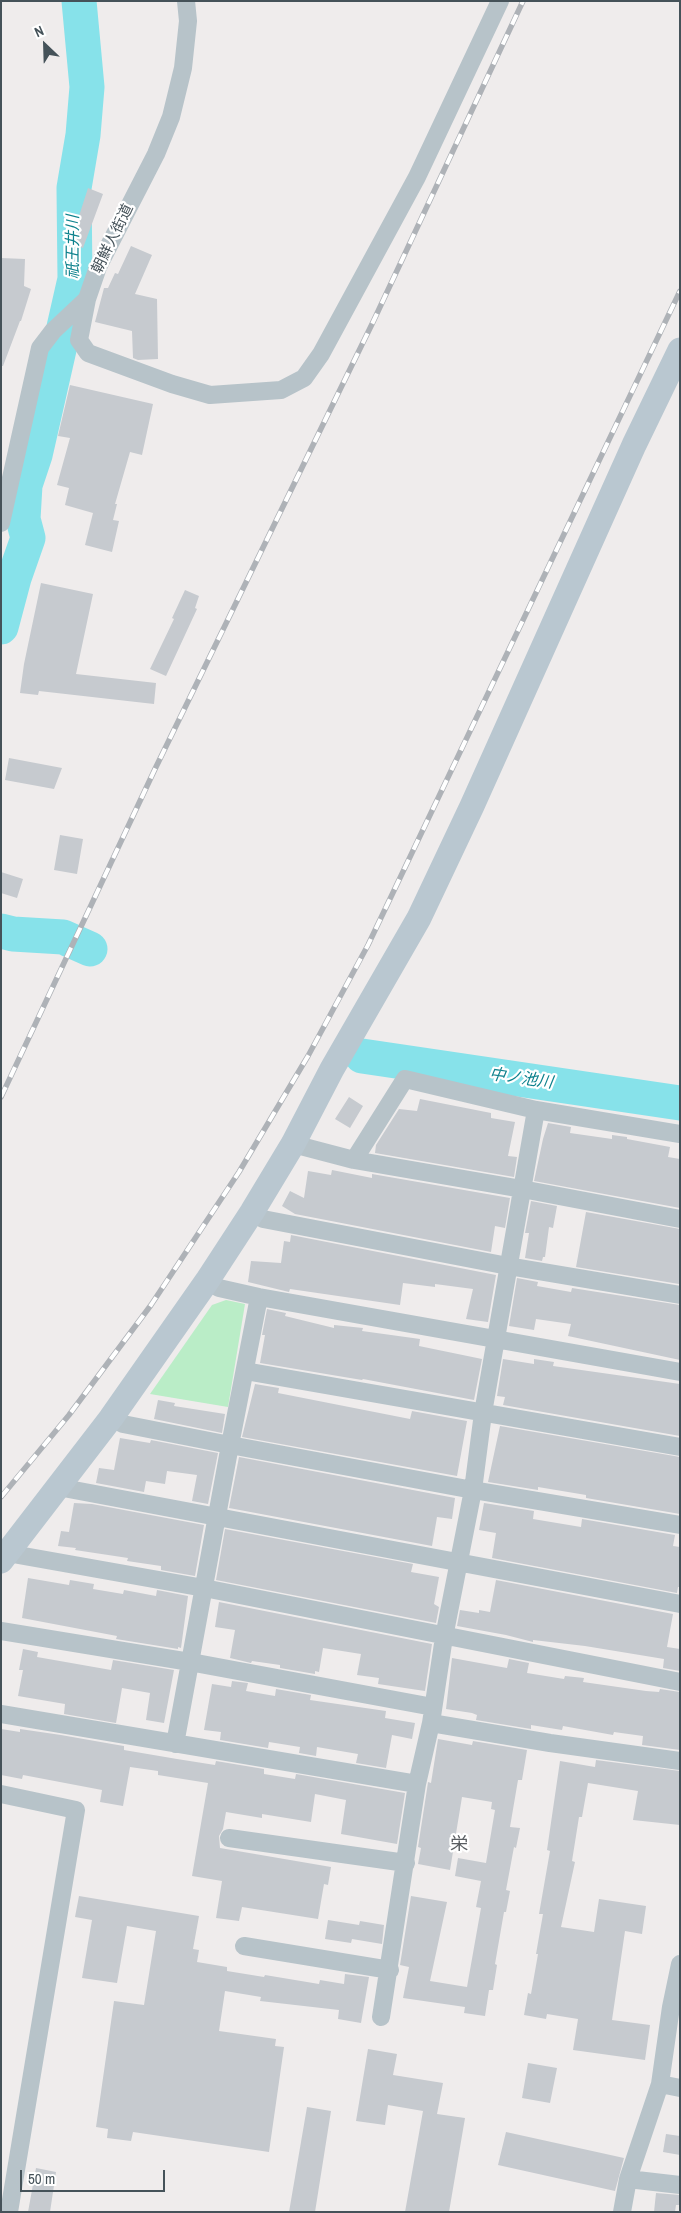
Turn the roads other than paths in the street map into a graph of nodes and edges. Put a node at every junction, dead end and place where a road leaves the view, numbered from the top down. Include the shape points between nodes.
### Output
1 (186, 1) edge
2 (500, 1) edge
3 (82, 304) junction
4 (680, 350) edge
5 (1, 523) edge
6 (536, 1110) junction
7 (680, 1134) edge
8 (293, 1144) junction
9 (354, 1160) junction
10 (522, 1189) junction
11 (252, 1212) junction
12 (680, 1219) edge
13 (508, 1266) junction
14 (207, 1281) junction
15 (680, 1295) edge
16 (259, 1297) junction
17 (496, 1340) junction
18 (245, 1371) junction
19 (680, 1372) edge
20 (483, 1413) junction
21 (112, 1418) junction
22 (230, 1445) junction
23 (680, 1448) edge
24 (58, 1488) junction
25 (473, 1490) junction
26 (216, 1518) junction
27 (680, 1525) edge
28 (4, 1557) edge
29 (460, 1562) junction
30 (204, 1588) junction
31 (680, 1604) edge
32 (1, 1632) edge
33 (444, 1637) junction
34 (190, 1662) junction
35 (680, 1682) edge
36 (1, 1714) edge
37 (432, 1715) junction
38 (175, 1744) junction
39 (680, 1761) edge
40 (416, 1784) junction
41 (1, 1794) edge
42 (229, 1838) dead end
43 (406, 1863) junction
44 (244, 1946) dead end
45 (680, 1964) edge
46 (390, 1970) junction
47 (675, 2007) edge
48 (381, 2017) dead end
49 (660, 2084) junction
50 (680, 2088) edge
51 (628, 2179) junction
52 (680, 2185) edge
53 (9, 2212) edge
54 (622, 2212) edge

1 - 3 street, 朝鮮人街道 via 188,21 183,68 171,117
2 - 3 street via 417,177 321,354 304,378 281,390 210,395 163,381 88,353 79,340
3 - 5 street, 朝鮮人街道 via 40,348
4 - 8 street via 418,918 336,1061
6 - 7 street
6 - 9 street via 405,1079
6 - 10 street
8 - 9 street
8 - 11 street
9 - 10 street
10 - 12 street
10 - 13 street
11 - 13 street via 263,1219
11 - 14 street
13 - 15 street
13 - 17 street
14 - 16 street via 219,1288
14 - 21 street
16 - 17 street
16 - 18 street
17 - 19 street
17 - 20 street
18 - 20 street
18 - 22 street
20 - 23 street
20 - 25 street
21 - 22 street via 123,1424
21 - 24 street
22 - 25 street
22 - 26 street
24 - 26 street
24 - 28 street
25 - 27 street
25 - 29 street
26 - 29 street
26 - 30 street
28 - 30 street
29 - 31 street
29 - 33 street
30 - 33 street
30 - 34 street
32 - 34 street
33 - 35 street
33 - 37 street
34 - 37 street
34 - 38 street
36 - 38 street
37 - 39 street via 550,1743
37 - 40 street
38 - 40 street
40 - 43 street
41 - 53 street via 76,1810
42 - 43 street
43 - 46 street
44 - 46 street
45 - 47 street
46 - 48 street
47 - 49 street
49 - 50 street
49 - 51 street
51 - 52 street
51 - 54 street

